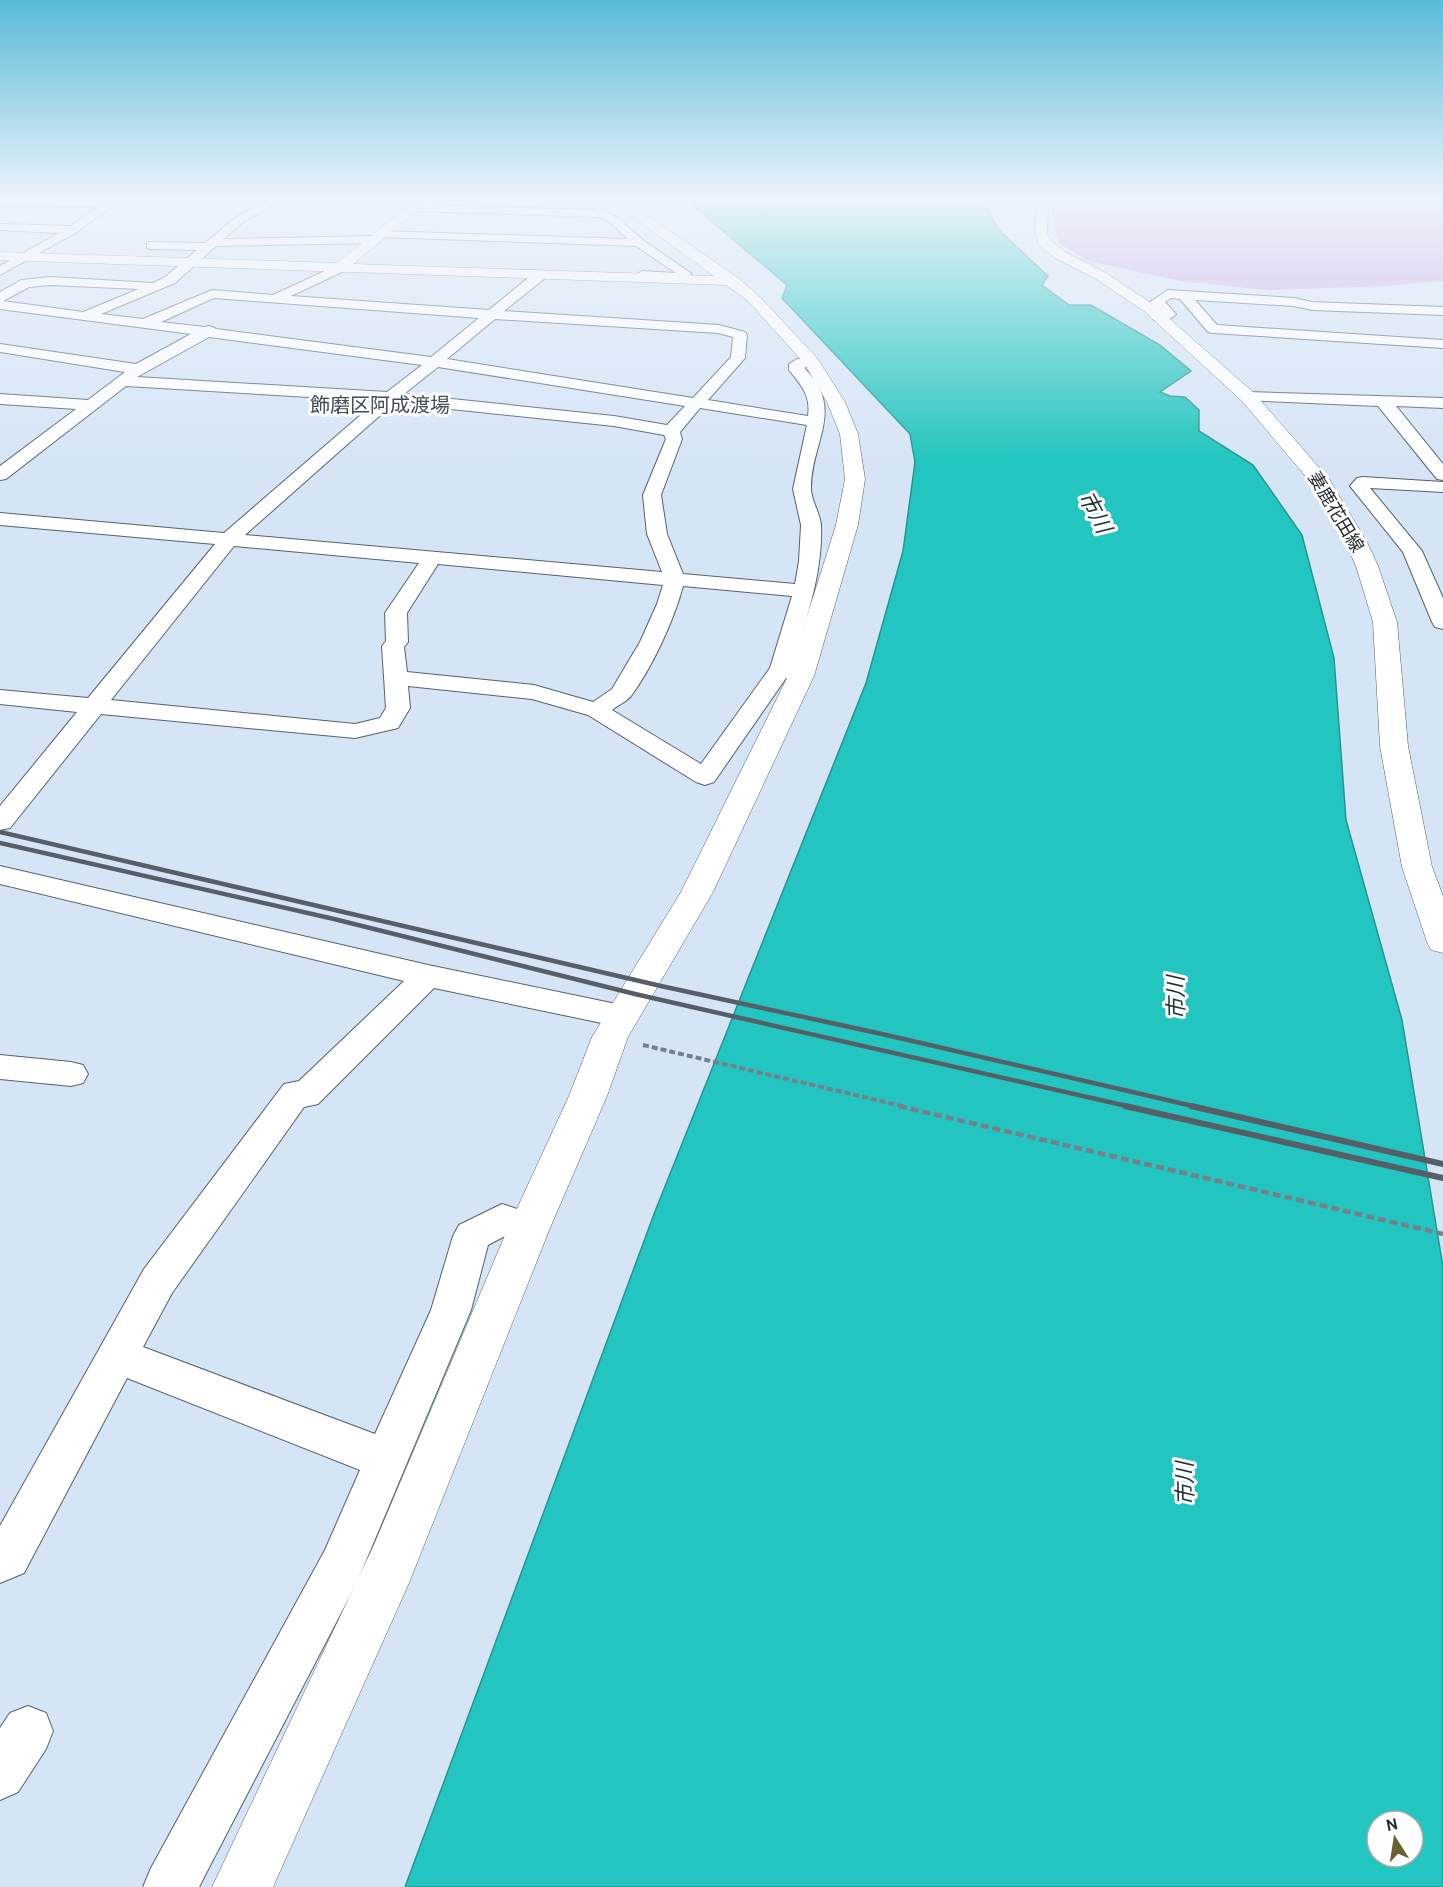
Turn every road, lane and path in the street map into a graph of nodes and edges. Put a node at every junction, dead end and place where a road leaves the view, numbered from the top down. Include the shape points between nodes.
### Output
1 (21, 286) edge
2 (156, 286) edge
3 (303, 286) edge
4 (527, 286) edge
5 (739, 286) edge
6 (1118, 286) edge
7 (1184, 295) junction
8 (0, 298) edge
9 (93, 298) dead end
10 (276, 299) junction
11 (127, 300) junction
12 (0, 305) edge
13 (1443, 310) edge
14 (42, 311) junction
15 (494, 313) junction
16 (82, 316) junction
17 (1159, 317) junction
18 (11, 323) dead end
19 (144, 324) junction
20 (205, 332) junction
21 (1443, 344) edge
22 (0, 348) edge
23 (811, 361) junction
24 (436, 362) junction
25 (138, 369) junction
26 (121, 381) junction
27 (1248, 397) junction
28 (0, 399) edge
29 (389, 399) junction
30 (1382, 400) junction
31 (698, 402) junction
32 (1443, 403) edge
33 (90, 405) junction
34 (817, 422) junction
35 (671, 431) junction
36 (0, 454) edge
37 (25, 457) junction
38 (0, 475) edge
39 (1443, 475) edge
40 (1443, 487) edge
41 (0, 519) edge
42 (229, 539) junction
43 (433, 557) junction
44 (675, 579) junction
45 (803, 591) junction
46 (1443, 622) edge
47 (791, 672) junction
48 (397, 678) junction
49 (0, 697) edge
50 (92, 706) junction
51 (596, 710) junction
52 (1, 822) edge
53 (0, 875) edge
54 (1443, 942) edge
55 (428, 976) junction
56 (616, 1026) junction
57 (0, 1067) edge
58 (71, 1074) dead end
59 (529, 1228) junction
60 (1443, 1234) edge
61 (117, 1356) junction
62 (386, 1459) junction
63 (0, 1560) edge
64 (28, 1731) dead end
65 (0, 1773) edge
66 (170, 1887) edge
67 (242, 1887) edge

1 - 8 street
2 - 11 street
3 - 10 street
4 - 15 street
5 - 23 street via 771,314
6 - 17 street, 妻鹿花田線
7 - 13 street via 1312,306
7 - 17 street via 1168,294 1157,302 1169,314
7 - 21 street via 1213,329
9 - 11 street
10 - 15 street
10 - 19 street via 212,294
10 - 20 street
11 - 16 street
12 - 14 street
14 - 16 street
14 - 18 street
15 - 24 street
15 - 31 street via 719,329 740,335 738,358
16 - 19 street
17 - 27 street, 妻鹿花田線
19 - 20 street
20 - 24 street
20 - 25 street
22 - 25 street
23 - 34 street via 797,364 797,370 809,379
23 - 47 street via 836,402 849,434 855,479 847,525
24 - 29 street
24 - 31 street
25 - 26 street
26 - 29 street
26 - 33 street
27 - 30 street
27 - 54 street, 妻鹿花田線 via 1322,483 1366,566 1384,622 1394,746 1418,867
28 - 33 street
29 - 35 street via 614,421
29 - 42 street
30 - 32 street
30 - 39 street
31 - 34 street
31 - 35 street
33 - 37 street
34 - 45 street via 802,490 812,524
35 - 44 street via 674,439 652,495 657,534
36 - 37 street
37 - 38 street
40 - 46 street via 1363,482 1359,486 1412,551
41 - 42 street
42 - 43 street
42 - 50 street
43 - 44 street
43 - 48 street via 396,614 397,642 393,646
44 - 45 street
44 - 51 street via 651,642 621,693
45 - 47 street
47 - 51 street via 705,777
47 - 56 street via 697,891
48 - 50 street via 399,708 388,723 355,731
48 - 51 street via 534,692
49 - 50 street
50 - 52 street
53 - 55 street
55 - 56 street
55 - 61 street via 306,1095 296,1093 158,1281
56 - 59 street
56 - 60 path
57 - 58 street
59 - 62 street via 502,1219 472,1236 451,1310
59 - 67 street via 391,1565
61 - 62 street
61 - 63 street via 8,1557
62 - 66 street via 341,1566
64 - 65 street

